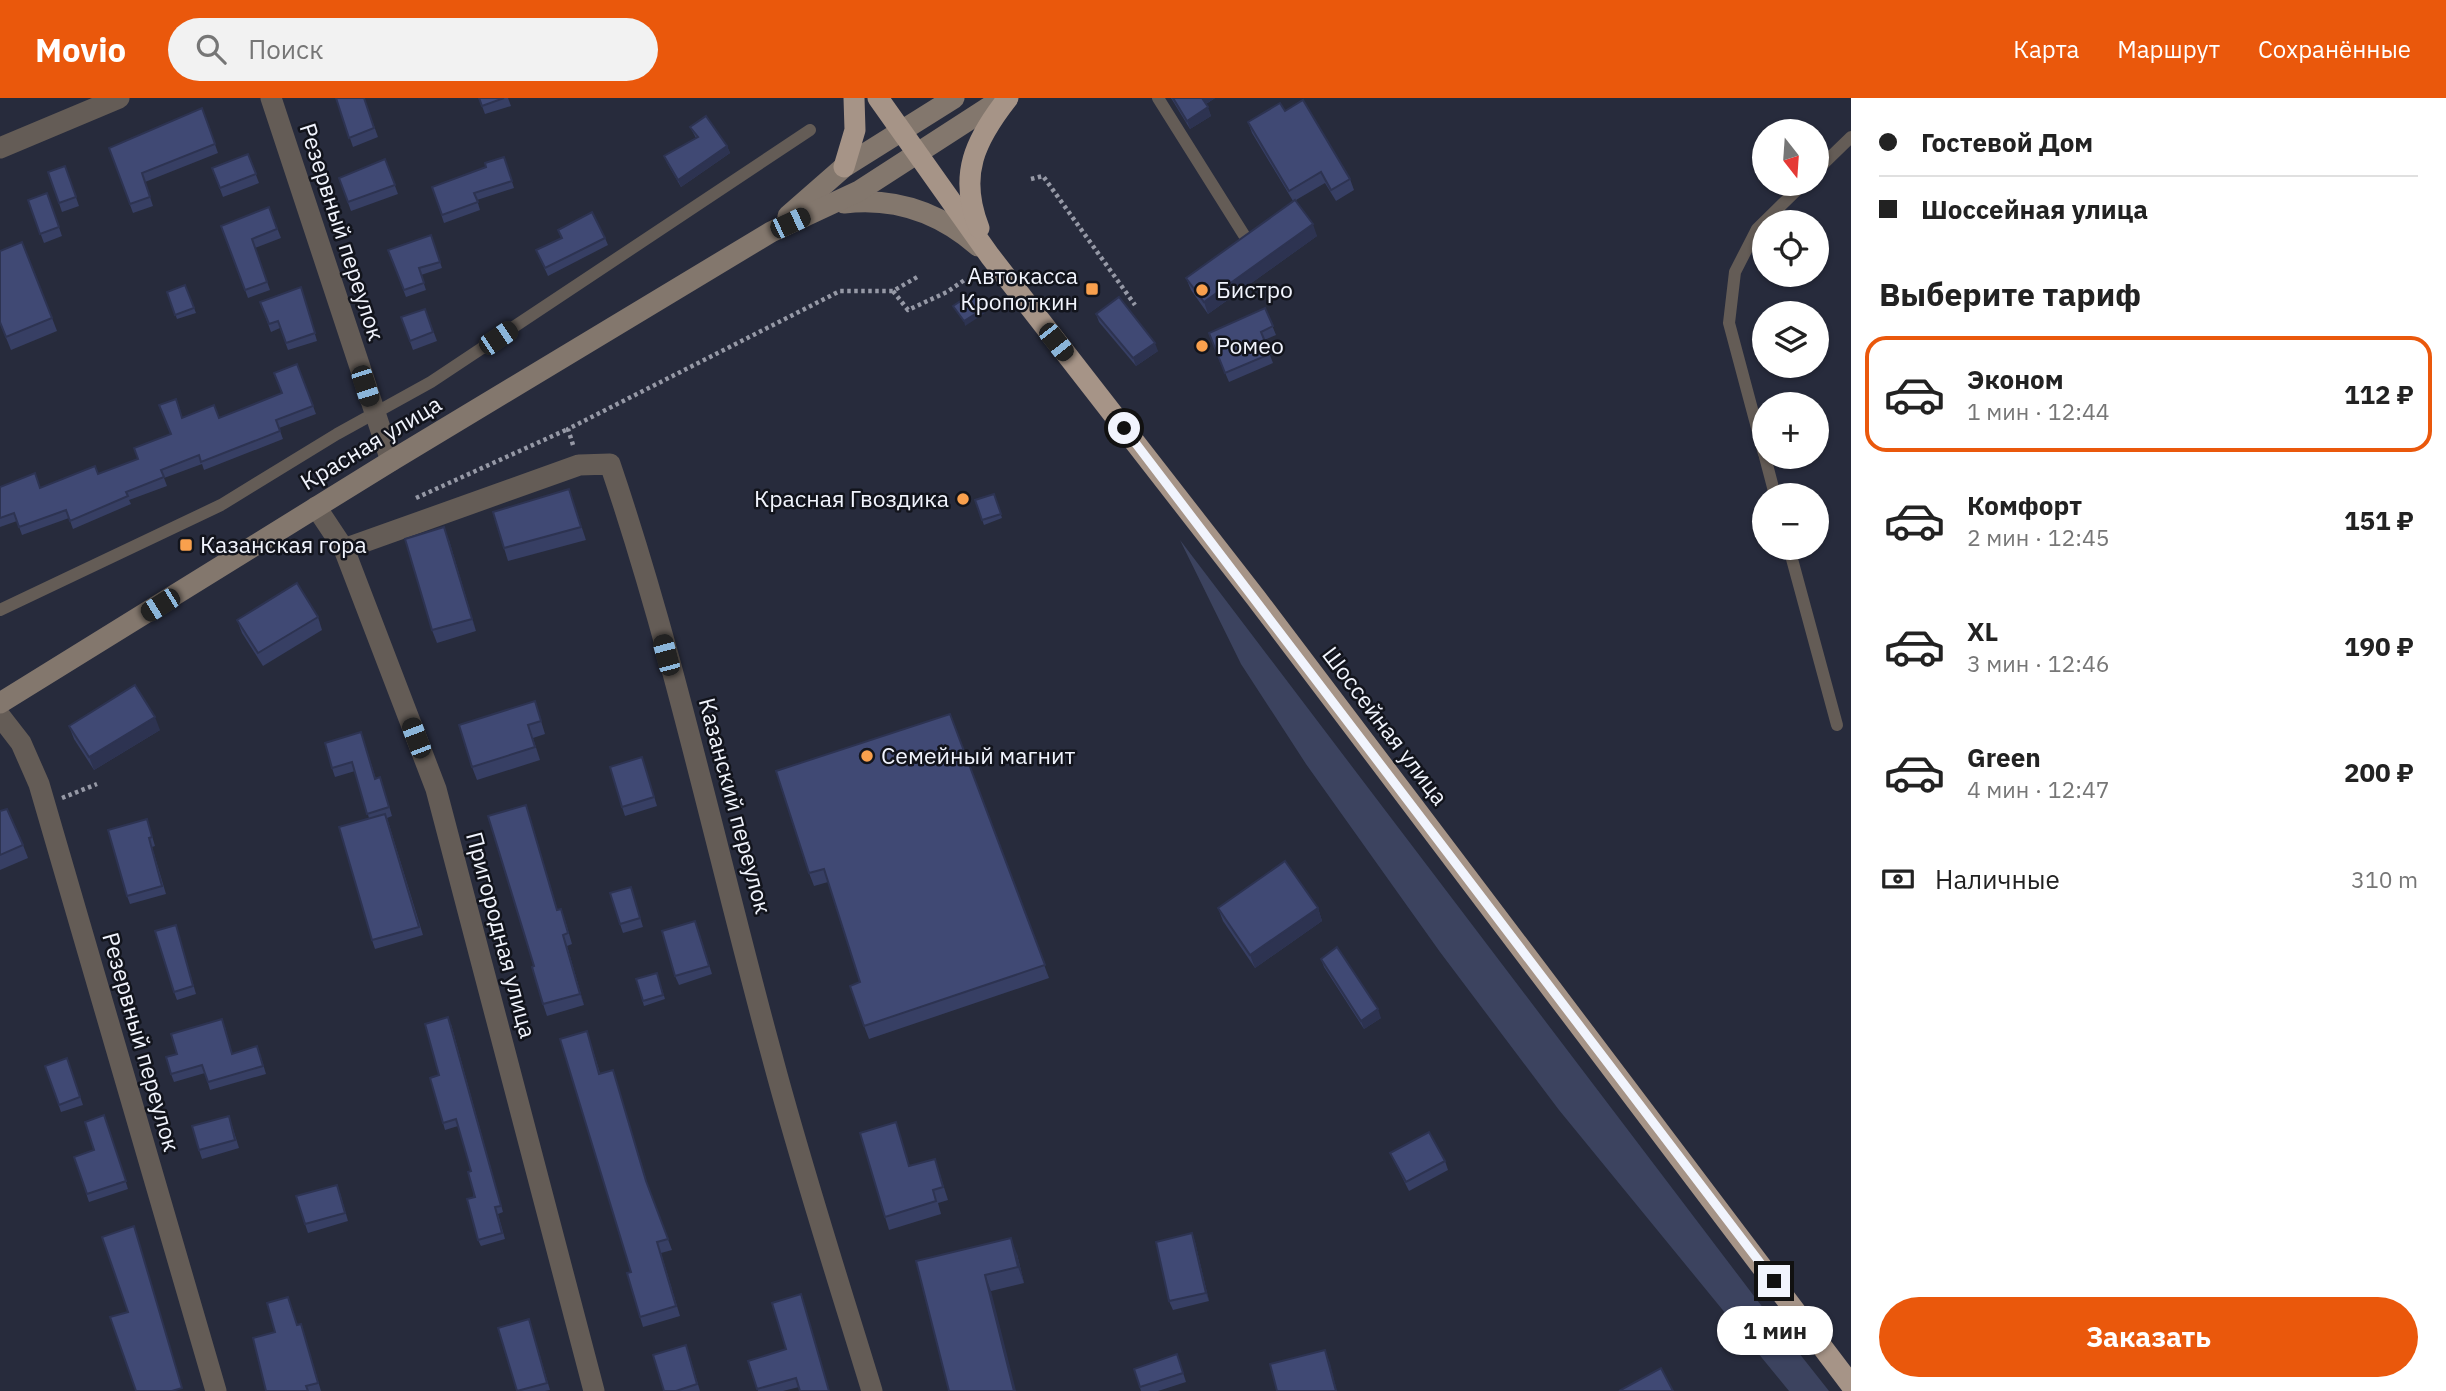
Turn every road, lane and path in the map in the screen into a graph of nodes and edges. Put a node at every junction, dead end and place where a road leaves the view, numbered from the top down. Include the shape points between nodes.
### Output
1 (119, 98) edge
2 (271, 98) edge
3 (854, 98) edge
4 (878, 98) edge
5 (954, 98) edge
6 (1005, 98) edge
7 (1158, 98) edge
8 (810, 131) dead end
9 (902, 131) junction
10 (1851, 137) edge
11 (0, 148) edge
12 (919, 154) junction
13 (1829, 158) edge
14 (844, 167) junction
15 (1031, 180) dead end
16 (1791, 196) edge
17 (828, 205) junction
18 (771, 232) junction
19 (1244, 235) edge
20 (990, 256) junction
21 (919, 276) dead end
22 (966, 279) dead end
23 (893, 291) junction
24 (1135, 305) dead end
25 (1752, 410) edge
26 (374, 412) junction
27 (568, 429) junction
28 (391, 461) junction
29 (579, 465) junction
30 (412, 500) dead end
31 (316, 508) junction
32 (344, 549) junction
33 (1792, 560) edge
34 (0, 610) edge
35 (0, 703) edge
36 (0, 716) edge
37 (1837, 725) dead end
38 (97, 784) dead end
39 (44, 805) junction
40 (1851, 1385) edge
41 (216, 1391) edge
42 (594, 1391) edge
43 (872, 1391) edge

1 - 11 street
2 - 26 street, Резервный переулок
3 - 14 highway via 855,131
4 - 9 highway, Шоссейная улица
5 - 9 main road, Красная улица
6 - 12 main road, Красная улица
6 - 20 highway via 983,129 973,154 969,184 972,211
7 - 19 lane
8 - 26 lane via 431,382
9 - 12 highway, Шоссейная улица
9 - 14 main road, Красная улица
10 - 13 lane
12 - 17 main road, Красная улица
12 - 20 highway, Шоссейная улица
14 - 18 main road, Красная улица
15 - 24 path via 1043,176
16 - 25 lane via 1757,229 1735,272 1729,323
17 - 18 main road, Красная улица
17 - 20 main road via 864,201 929,213 955,226
18 - 28 main road, Красная улица
20 - 40 highway, Шоссейная улица
21 - 23 path
22 - 23 path via 908,310
23 - 27 path via 840,291
26 - 28 street, Резервный переулок
26 - 34 lane via 221,505
27 - 29 path
27 - 30 path
28 - 31 main road, Красная улица
29 - 32 street, Казанский переулок
29 - 43 street, Казанский переулок via 610,464 629,519 722,852 771,1055
31 - 32 street, Пригородная улица
31 - 35 main road, Красная улица
32 - 42 street, Пригородная улица via 436,789
33 - 37 lane
36 - 39 street, Резервный переулок via 21,743
38 - 39 path
39 - 41 street, Резервный переулок

